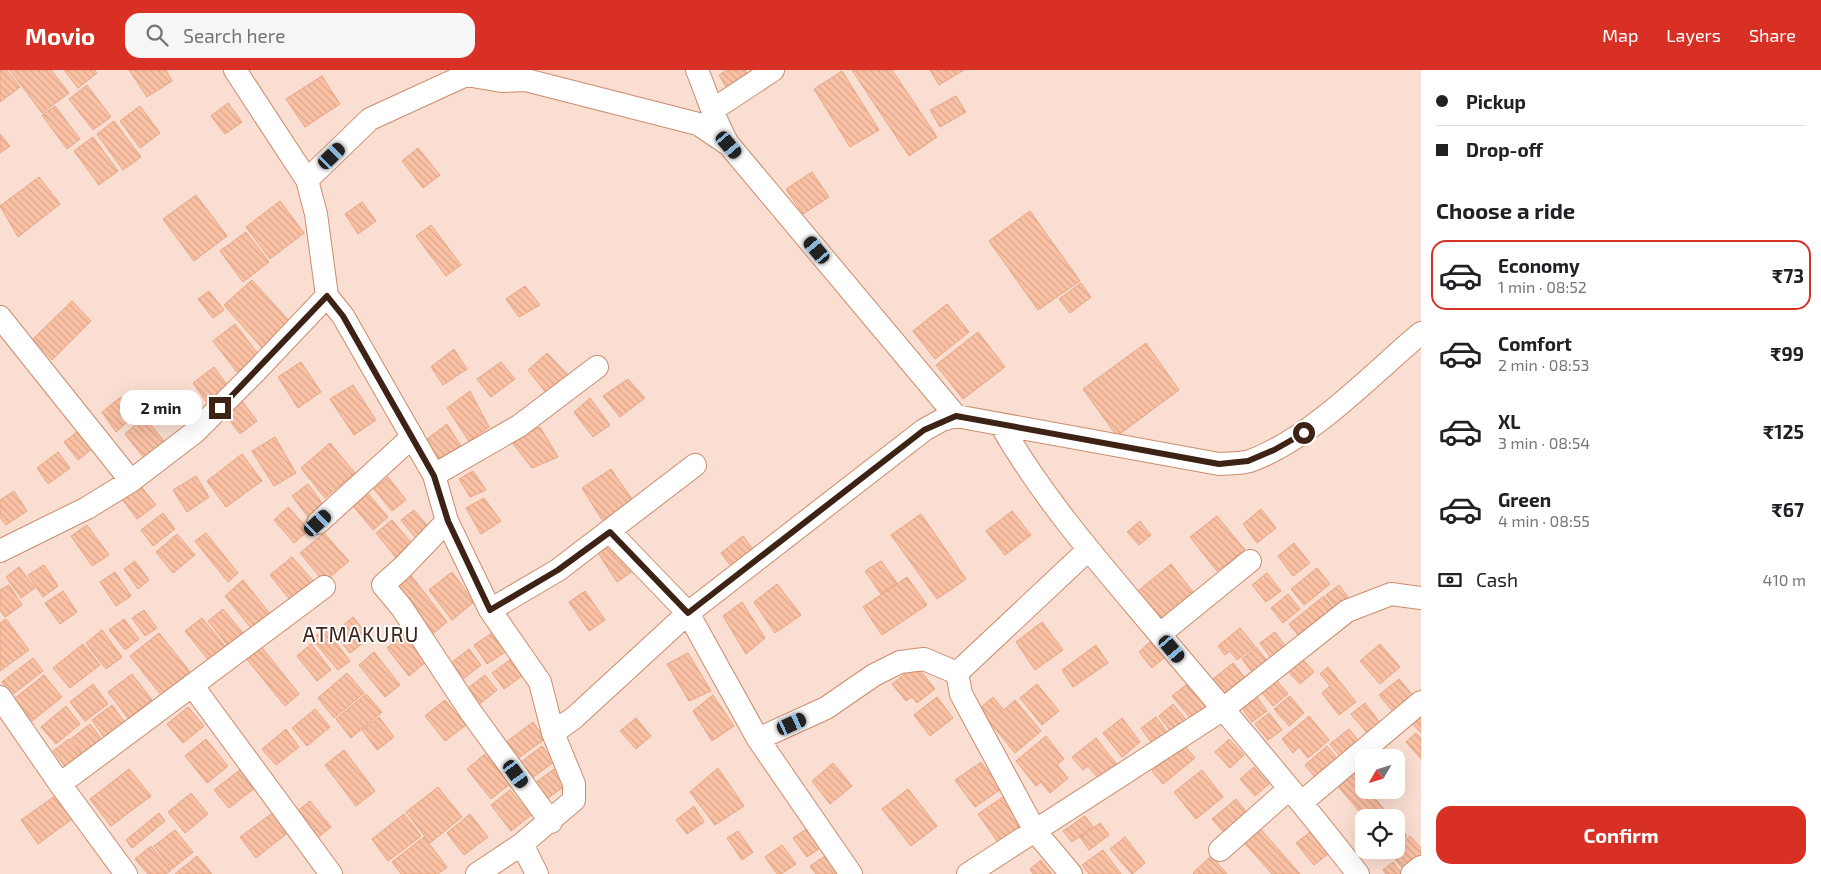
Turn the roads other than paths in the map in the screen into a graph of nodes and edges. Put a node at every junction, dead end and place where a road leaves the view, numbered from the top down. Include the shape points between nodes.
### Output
1 (235, 70) edge
2 (697, 70) edge
3 (773, 70) edge
4 (465, 72) edge
5 (714, 110) junction
6 (729, 145) junction
7 (307, 180) junction
8 (327, 296) junction
9 (0, 317) edge
10 (1421, 333) edge
11 (597, 367) dead end
12 (956, 416) junction
13 (1002, 424) junction
14 (411, 438) junction
15 (695, 465) dead end
16 (434, 476) junction
17 (131, 481) junction
18 (448, 521) junction
19 (318, 523) dead end
20 (610, 532) junction
21 (1088, 550) junction
22 (0, 551) edge
23 (1250, 561) dead end
24 (324, 587) dead end
25 (1421, 598) edge
26 (490, 610) junction
27 (688, 613) junction
28 (1160, 634) junction
29 (957, 673) junction
30 (192, 685) junction
31 (0, 697) edge
32 (1421, 702) edge
33 (1222, 710) junction
34 (553, 733) junction
35 (758, 739) junction
36 (60, 784) junction
37 (1296, 795) junction
38 (551, 822) junction
39 (1035, 831) junction
40 (522, 844) junction
41 (1220, 850) dead end
42 (1421, 867) edge
43 (126, 874) edge
44 (331, 874) edge
45 (477, 874) edge
46 (537, 874) edge
47 (851, 874) edge
48 (968, 874) edge
49 (1071, 874) edge
50 (1358, 874) edge
51 (1412, 874) edge

1 - 7 street
2 - 5 street
3 - 5 street
4 - 6 street via 502,81 526,80 698,124
4 - 7 street via 370,119
5 - 6 street via 715,122
6 - 12 street
7 - 8 street via 316,214
8 - 14 street via 343,316
8 - 17 street via 195,432
9 - 17 street
10 - 13 street via 1304,433 1248,461 1219,464
11 - 16 street via 519,426
12 - 13 street
12 - 27 street via 924,430
13 - 21 street via 1041,486
14 - 16 street
14 - 19 street
15 - 20 street
16 - 18 street
17 - 22 street via 59,524
18 - 26 street
18 - 38 street via 383,585
20 - 26 street via 558,570
20 - 27 street
21 - 28 street
21 - 29 street
23 - 28 street
24 - 30 street
25 - 33 street via 1391,594 1347,611
26 - 34 street via 540,682
27 - 34 street via 575,717
27 - 35 street
28 - 33 street
29 - 35 street via 924,659 900,662 826,708
29 - 39 street via 961,694
30 - 36 street
30 - 44 street
31 - 36 street
32 - 37 street
33 - 37 street
33 - 39 street
34 - 38 street via 574,784 574,800
35 - 47 street
36 - 43 street
37 - 41 street
37 - 50 street
38 - 40 street
39 - 48 street
39 - 49 street
40 - 45 street
40 - 46 street
42 - 51 street

